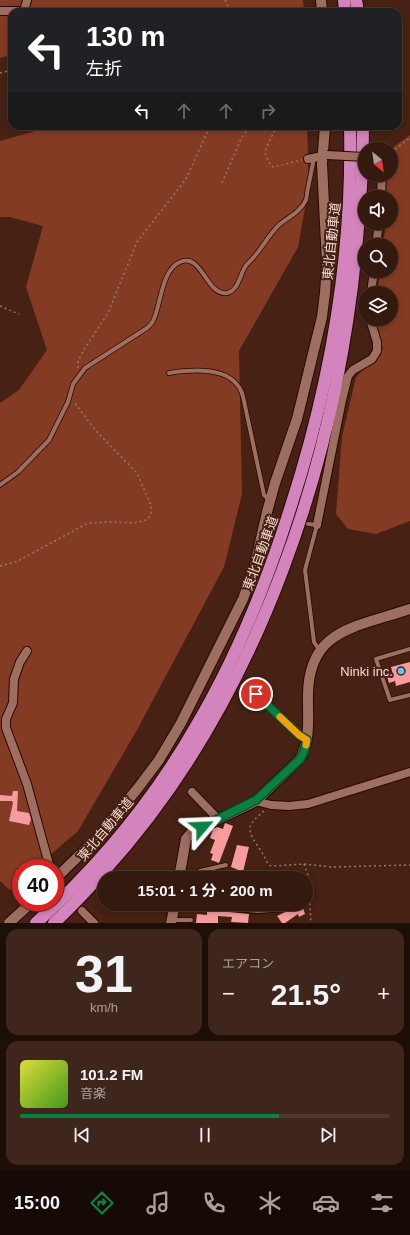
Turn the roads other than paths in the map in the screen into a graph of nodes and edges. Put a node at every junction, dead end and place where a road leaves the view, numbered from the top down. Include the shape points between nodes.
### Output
1 (324, 130) edge
2 (350, 130) edge
3 (362, 130) edge
4 (318, 157) junction
5 (358, 157) edge
6 (372, 326) edge
7 (170, 372) dead end
8 (0, 485) edge
9 (271, 508) junction
10 (308, 524) dead end
11 (317, 526) junction
12 (410, 609) edge
13 (410, 649) edge
14 (27, 651) dead end
15 (320, 651) junction
16 (256, 694) dead end
17 (410, 695) edge
18 (307, 740) junction
19 (409, 775) edge
20 (192, 792) dead end
21 (256, 800) junction
22 (218, 819) junction
23 (48, 859) edge
24 (226, 864) dead end
25 (179, 871) edge
26 (200, 871) edge
27 (64, 874) edge
28 (23, 911) edge
29 (82, 911) dead end
30 (174, 911) edge
31 (191, 920) dead end
32 (171, 922) edge
33 (10, 923) edge
34 (36, 923) edge
35 (54, 923) edge
36 (94, 923) edge

1 - 4 street
2 - 34 highway, 東北自動車道 via 349,198 344,253 329,358 316,422 300,478 254,612 195,729 140,810 112,846
3 - 35 highway, 東北自動車道 via 356,252 341,362 312,480 278,582 253,643 227,695 182,771 119,855
4 - 5 street, bridge
4 - 8 lane via 302,207 274,230 261,250 246,266 236,287 226,293 216,290 195,264 185,260 180,262 170,272 162,289 153,322 84,368 73,384 57,428 49,440 18,472
4 - 9 street via 327,263 322,317 297,419
6 - 11 street via 378,351 368,363 353,370 348,376
7 - 9 lane via 204,370 234,380 243,396 264,495
9 - 27 street via 243,599 181,723 159,760 129,800
10 - 11 lane
11 - 15 lane via 305,570 314,642
12 - 15 street via 342,632
13 - 17 lane via 376,659 390,700
14 - 23 street via 14,679 6,728 28,784
15 - 18 street via 309,674
16 - 18 street
18 - 21 street via 300,759
19 - 21 street via 308,804 271,805
20 - 22 street
21 - 22 street
22 - 25 street via 192,832 186,839
24 - 26 lane
28 - 33 street
29 - 36 street
30 - 32 street
31 - 32 lane

